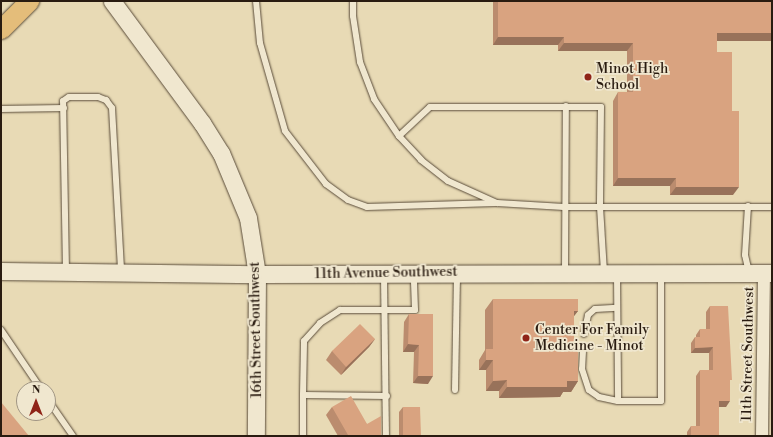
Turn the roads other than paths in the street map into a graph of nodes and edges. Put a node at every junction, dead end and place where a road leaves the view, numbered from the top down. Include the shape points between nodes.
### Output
1 (29, 1) edge
2 (112, 1) edge
3 (256, 1) edge
4 (353, 1) edge
5 (1, 28) edge
6 (566, 106) junction
7 (64, 108) junction
8 (1, 109) edge
9 (399, 136) junction
10 (497, 203) junction
11 (748, 206) junction
12 (564, 207) junction
13 (600, 207) junction
14 (772, 207) edge
15 (1, 271) edge
16 (66, 272) junction
17 (122, 272) junction
18 (457, 272) junction
19 (564, 272) junction
20 (610, 272) junction
21 (661, 272) junction
22 (762, 272) edge
23 (414, 273) junction
24 (257, 274) junction
25 (384, 274) junction
26 (617, 308) junction
27 (383, 310) junction
28 (1, 330) edge
29 (584, 334) dead end
30 (583, 351) dead end
31 (36, 381) edge
32 (455, 390) dead end
33 (303, 395) junction
34 (387, 396) junction
35 (618, 401) junction
36 (56, 412) edge
37 (73, 436) edge
38 (256, 436) edge
39 (303, 436) edge
40 (386, 436) edge
41 (762, 436) edge

1 - 5 main road
2 - 24 street, 16th Street Southwest via 202,123 220,153 248,218
3 - 10 lane via 260,43 285,131 326,184 348,200 367,207
4 - 9 lane via 360,62 374,99
6 - 9 lane via 430,107
6 - 12 lane
6 - 13 lane via 601,107
7 - 8 lane
7 - 16 lane
7 - 17 lane via 63,101 69,97 90,97 106,100 112,108
9 - 10 lane via 421,160 448,181
10 - 12 lane
11 - 13 lane
11 - 14 lane
11 - 22 lane via 745,255
12 - 13 lane
12 - 19 lane
13 - 20 lane
15 - 16 street, 11th Avenue Southwest
16 - 17 street, 11th Avenue Southwest
17 - 24 street, 11th Avenue Southwest
18 - 19 street, 11th Avenue Southwest
18 - 23 street, 11th Avenue Southwest
18 - 32 lane
19 - 20 street, 11th Avenue Southwest
20 - 21 street, 11th Avenue Southwest
20 - 26 lane
21 - 22 street, 11th Avenue Southwest
21 - 35 lane via 662,401
22 - 41 street, 11th Street Southwest
23 - 25 street, 11th Avenue Southwest
23 - 27 lane via 415,310
24 - 25 street, 11th Avenue Southwest
24 - 38 street, 16th Street Southwest
25 - 27 lane
26 - 29 lane via 595,309 588,315
26 - 35 lane
27 - 33 lane via 340,310 320,323 304,341
27 - 34 lane
28 - 31 lane
30 - 35 lane via 582,369 589,390 599,397
33 - 34 lane
33 - 39 lane
34 - 40 lane
36 - 37 lane

